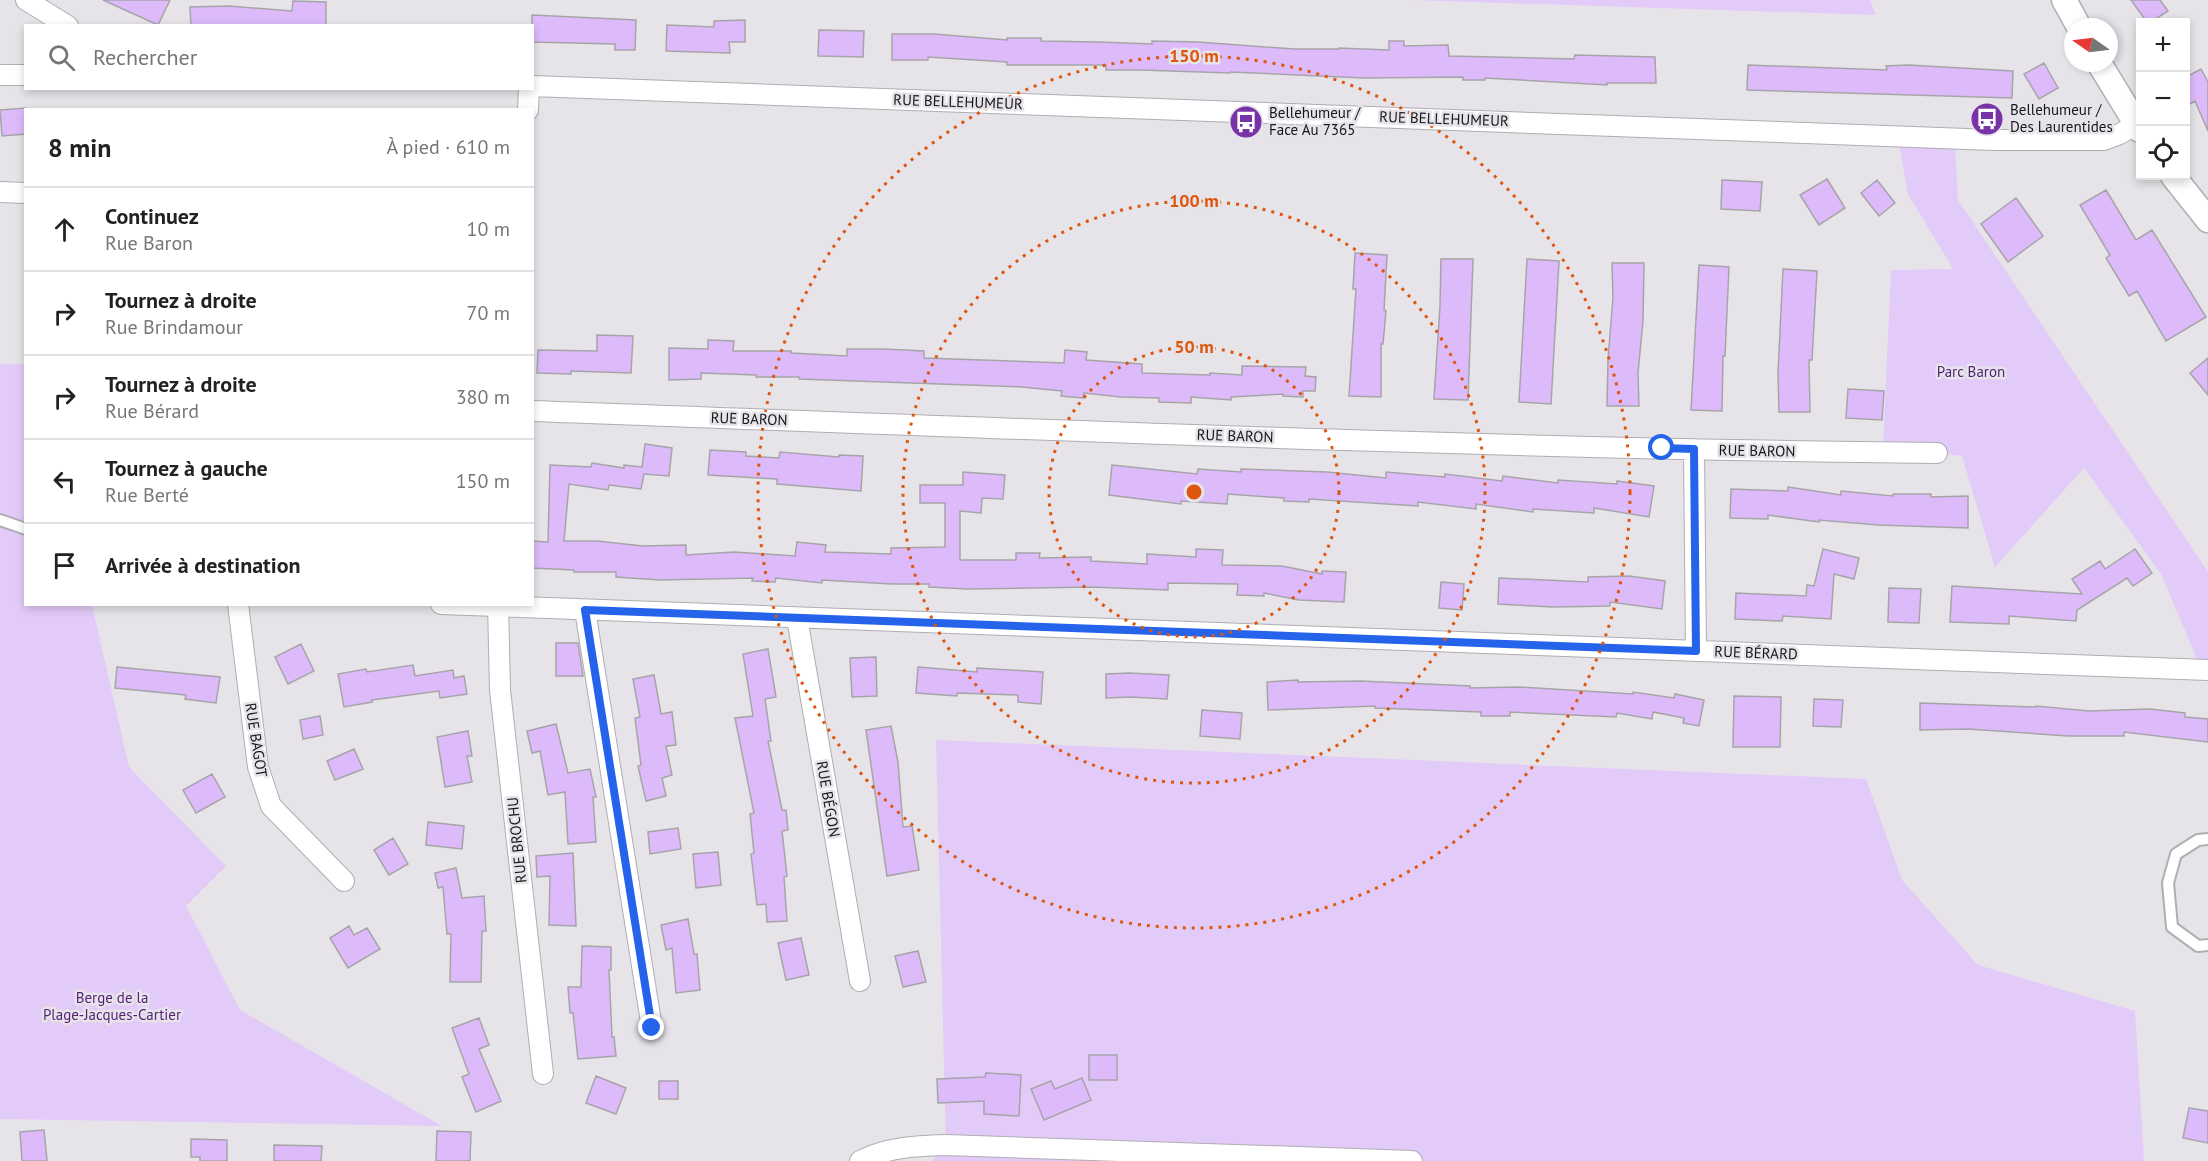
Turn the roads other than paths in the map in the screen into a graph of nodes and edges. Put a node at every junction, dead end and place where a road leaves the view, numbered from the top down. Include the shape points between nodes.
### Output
1 (26, 0) edge
2 (2064, 0) edge
3 (2074, 18) edge
4 (65, 24) edge
5 (2104, 72) edge
6 (0, 75) edge
7 (24, 75) edge
8 (534, 87) edge
9 (531, 90) edge
10 (528, 108) edge
11 (2137, 126) edge
12 (2136, 128) edge
13 (2176, 180) edge
14 (0, 192) edge
15 (24, 193) edge
16 (2208, 220) edge
17 (534, 411) edge
18 (1694, 449) junction
19 (1937, 453) dead end
20 (0, 520) edge
21 (24, 528) edge
22 (238, 606) edge
23 (498, 606) edge
24 (585, 610) junction
25 (797, 618) junction
26 (1696, 651) junction
27 (2208, 670) edge
28 (2208, 839) edge
29 (344, 881) dead end
30 (2208, 945) edge
31 (860, 981) dead end
32 (652, 1028) dead end
33 (543, 1074) dead end
34 (860, 1161) edge
35 (1412, 1161) edge

1 - 4 street
2 - 3 street
5 - 11 street
6 - 7 street
8 - 12 street, RUE BELLEHUMEUR via 1994,140 2104,140
9 - 10 street
13 - 16 street
14 - 15 street
17 - 18 street, RUE BARON
18 - 19 street, RUE BARON
18 - 26 street
20 - 21 lane
22 - 29 street, RUE BAGOT via 258,767 271,806
23 - 24 street, RUE BÉRARD
23 - 33 street, RUE BROCHU via 500,690
24 - 25 street, RUE BÉRARD
24 - 32 street
25 - 26 street, RUE BÉRARD
25 - 31 street, RUE BÉGON
26 - 27 street, RUE BÉRARD
28 - 30 lane via 2198,840 2176,854 2168,883 2172,927 2198,945
34 - 35 street via 903,1146 946,1145

